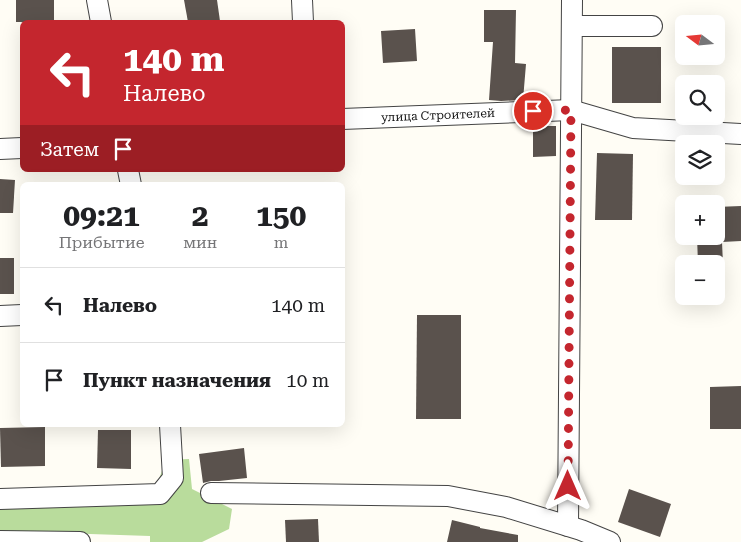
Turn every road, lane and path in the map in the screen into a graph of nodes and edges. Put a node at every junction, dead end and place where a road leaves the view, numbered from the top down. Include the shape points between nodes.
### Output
1 (97, 0) edge
2 (302, 0) edge
3 (572, 0) edge
4 (100, 20) edge
5 (303, 20) edge
6 (572, 26) junction
7 (652, 26) dead end
8 (571, 110) junction
9 (345, 119) edge
10 (741, 134) edge
11 (0, 148) edge
12 (20, 148) edge
13 (20, 315) edge
14 (0, 316) edge
15 (170, 427) edge
16 (211, 493) dead end
17 (0, 499) edge
18 (568, 526) junction
19 (0, 541) edge
20 (80, 542) edge
21 (610, 542) edge

1 - 4 street
2 - 5 street
3 - 6 street
6 - 7 street
6 - 8 street
8 - 9 street, улица Строителей
8 - 10 street, улица Строителей via 633,128
8 - 18 street
11 - 12 street
13 - 14 street
15 - 17 street via 173,478 160,494
16 - 18 street via 448,496 506,507
18 - 21 street
19 - 20 street

